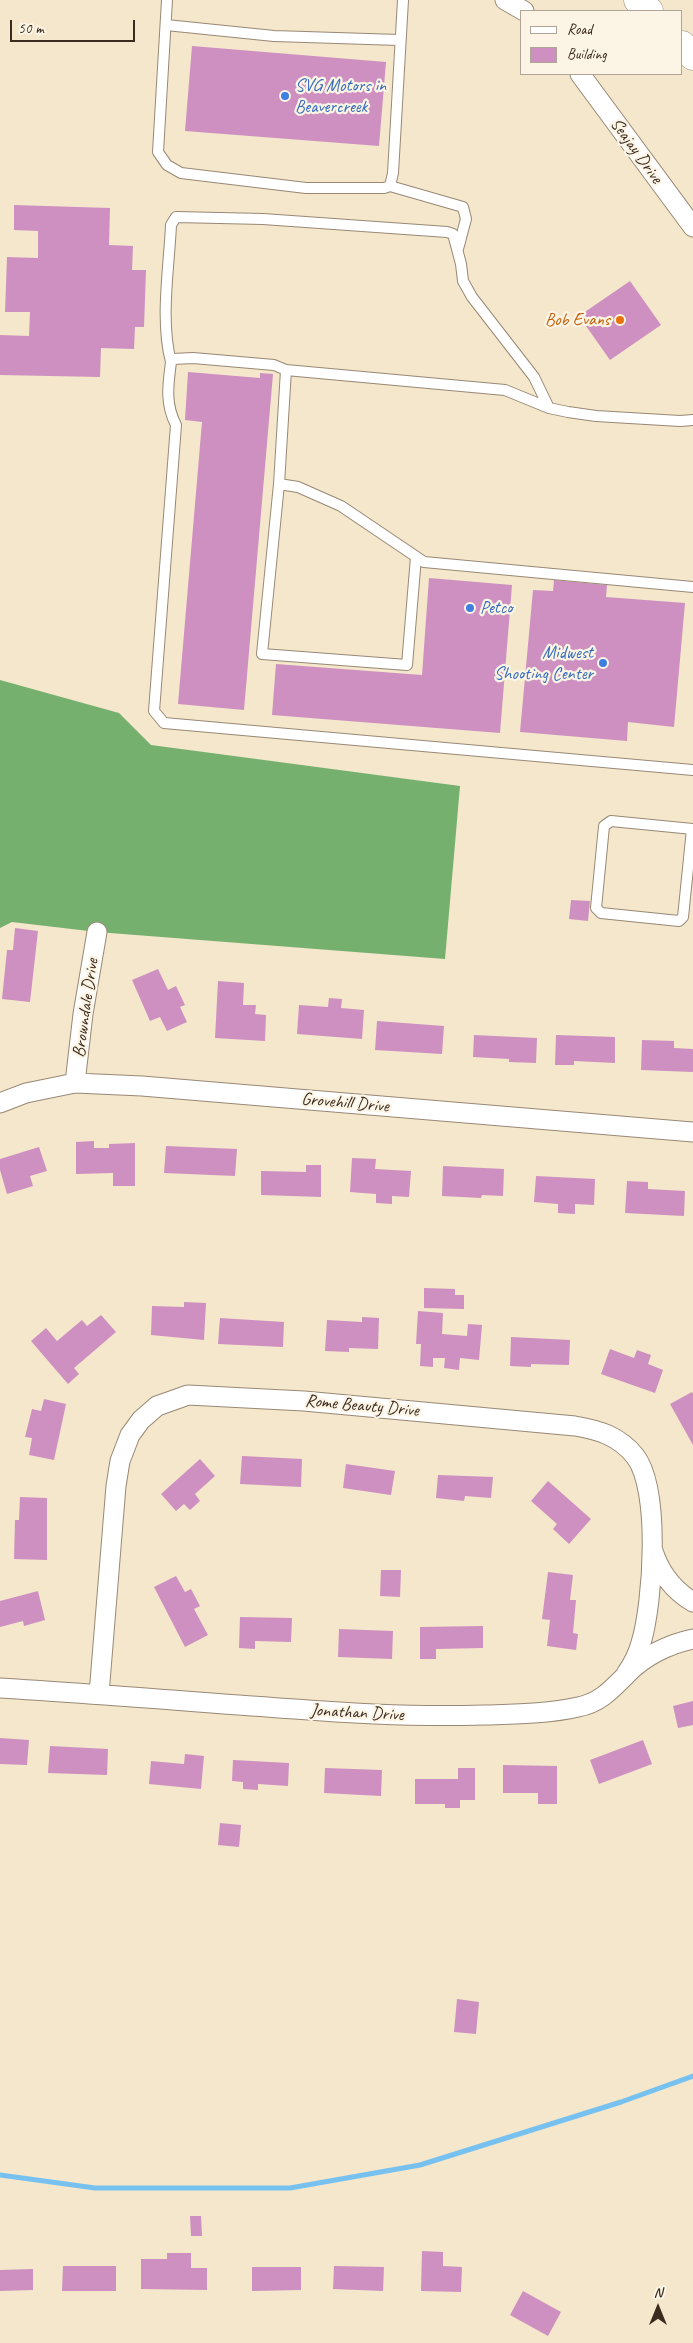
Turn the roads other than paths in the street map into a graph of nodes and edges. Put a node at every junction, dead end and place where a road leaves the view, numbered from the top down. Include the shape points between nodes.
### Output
1 (167, 0) edge
2 (403, 0) edge
3 (505, 0) edge
4 (638, 0) edge
5 (522, 10) edge
6 (648, 10) edge
7 (166, 24) junction
8 (399, 40) junction
9 (683, 46) edge
10 (693, 56) edge
11 (581, 75) edge
12 (390, 186) junction
13 (693, 227) edge
14 (458, 250) junction
15 (170, 362) junction
16 (286, 370) junction
17 (549, 408) junction
18 (693, 420) edge
19 (279, 484) junction
20 (416, 557) junction
21 (693, 587) edge
22 (693, 770) edge
23 (692, 829) edge
24 (97, 932) dead end
25 (75, 1082) junction
26 (0, 1104) edge
27 (693, 1132) edge
28 (652, 1542) junction
29 (693, 1602) edge
30 (693, 1639) edge
31 (626, 1674) junction
32 (0, 1688) edge
33 (99, 1694) junction

1 - 7 lane
2 - 8 lane
3 - 5 street
4 - 6 highway
7 - 8 lane via 274,36
7 - 12 lane via 158,152 167,165 181,173 306,188
8 - 12 lane
9 - 10 highway
11 - 13 street, Seajay Drive
12 - 14 lane via 463,207 466,224
14 - 15 lane via 453,234 447,232 263,219 176,217 170,225 166,321
14 - 17 lane via 463,281 472,297 534,377
15 - 16 lane via 180,357 274,365
15 - 22 lane via 167,399 176,425 154,711 164,723
16 - 17 lane via 505,390
16 - 19 lane
17 - 18 lane via 596,416
19 - 20 lane via 298,486 341,506
19 - 20 lane via 262,654 407,665
20 - 21 lane via 424,562
23 - 23 lane via 611,821 604,826 596,908 602,913 679,921 683,917
24 - 25 street, Browndale Drive
25 - 26 street, Grovehill Drive via 26,1093
25 - 27 street, Grovehill Drive
28 - 29 street via 663,1574
28 - 31 street, Rome Beauty Drive via 644,1634 637,1656
28 - 33 street, Rome Beauty Drive via 649,1492 642,1469 624,1445 597,1430 304,1401 201,1395 178,1398 158,1406 141,1420 120,1461
30 - 31 street, Jonathan Drive via 660,1650
31 - 33 street, Jonathan Drive via 609,1693 588,1704 513,1714 364,1714
32 - 33 street, Jonathan Drive

